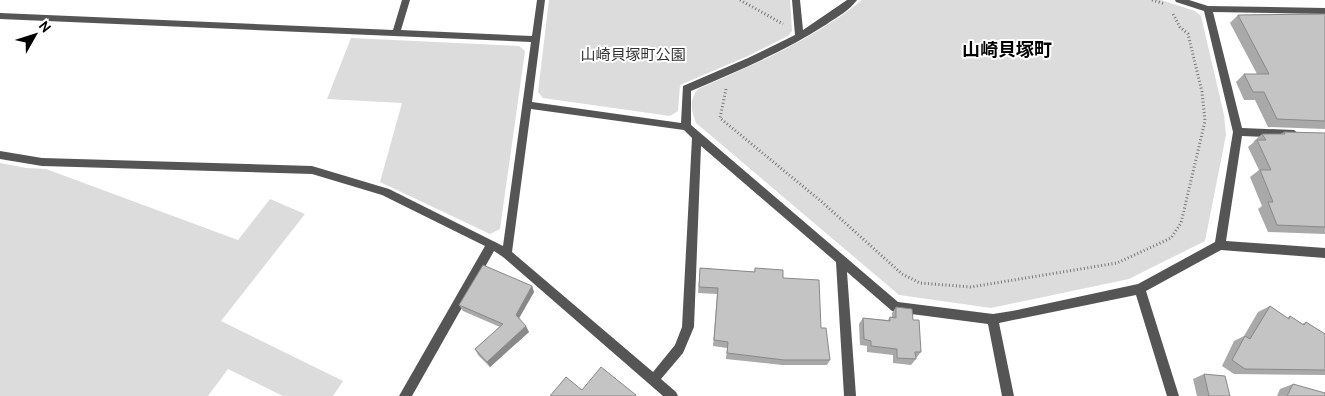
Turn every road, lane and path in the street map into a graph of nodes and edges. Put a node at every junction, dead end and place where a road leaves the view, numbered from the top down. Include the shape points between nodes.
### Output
1 (406, 0) edge
2 (542, 0) edge
3 (740, 0) edge
4 (796, 0) edge
5 (853, 0) edge
6 (1152, 0) edge
7 (1179, 0) edge
8 (1169, 6) dead end
9 (1208, 9) junction
10 (1325, 10) edge
11 (1173, 12) dead end
12 (0, 16) edge
13 (798, 31) junction
14 (396, 33) junction
15 (537, 39) junction
16 (733, 85) dead end
17 (725, 89) junction
18 (718, 92) dead end
19 (528, 105) junction
20 (686, 127) junction
21 (1238, 132) junction
22 (1306, 134) edge
23 (696, 136) junction
24 (0, 155) edge
25 (492, 244) junction
26 (1220, 245) junction
27 (1325, 253) edge
28 (507, 254) junction
29 (841, 259) junction
30 (1140, 289) junction
31 (993, 319) junction
32 (654, 380) junction
33 (405, 396) edge
34 (672, 396) edge
35 (850, 396) edge
36 (1008, 396) edge
37 (1173, 396) edge

1 - 14 street
2 - 15 street
3 - 13 path
4 - 13 street
5 - 13 street
6 - 8 path
7 - 9 street
9 - 10 street
9 - 21 street
11 - 17 path via 1180,27 1188,34 1202,92 1205,121 1181,223 1171,238 1108,265 971,288 920,283 902,274 822,202 720,118
12 - 14 street
13 - 20 street via 760,56 686,89
14 - 15 street
15 - 19 street
16 - 17 path
17 - 18 path
19 - 20 street
19 - 28 street
20 - 23 street
21 - 22 street
21 - 26 street
23 - 29 street
23 - 32 street via 688,326 679,349
24 - 25 street via 42,162 312,170 385,192
25 - 28 street
25 - 33 street
26 - 27 street
26 - 30 street
28 - 32 street
29 - 31 street via 896,307
29 - 35 street
30 - 31 street
30 - 37 street
31 - 36 street
32 - 34 street

